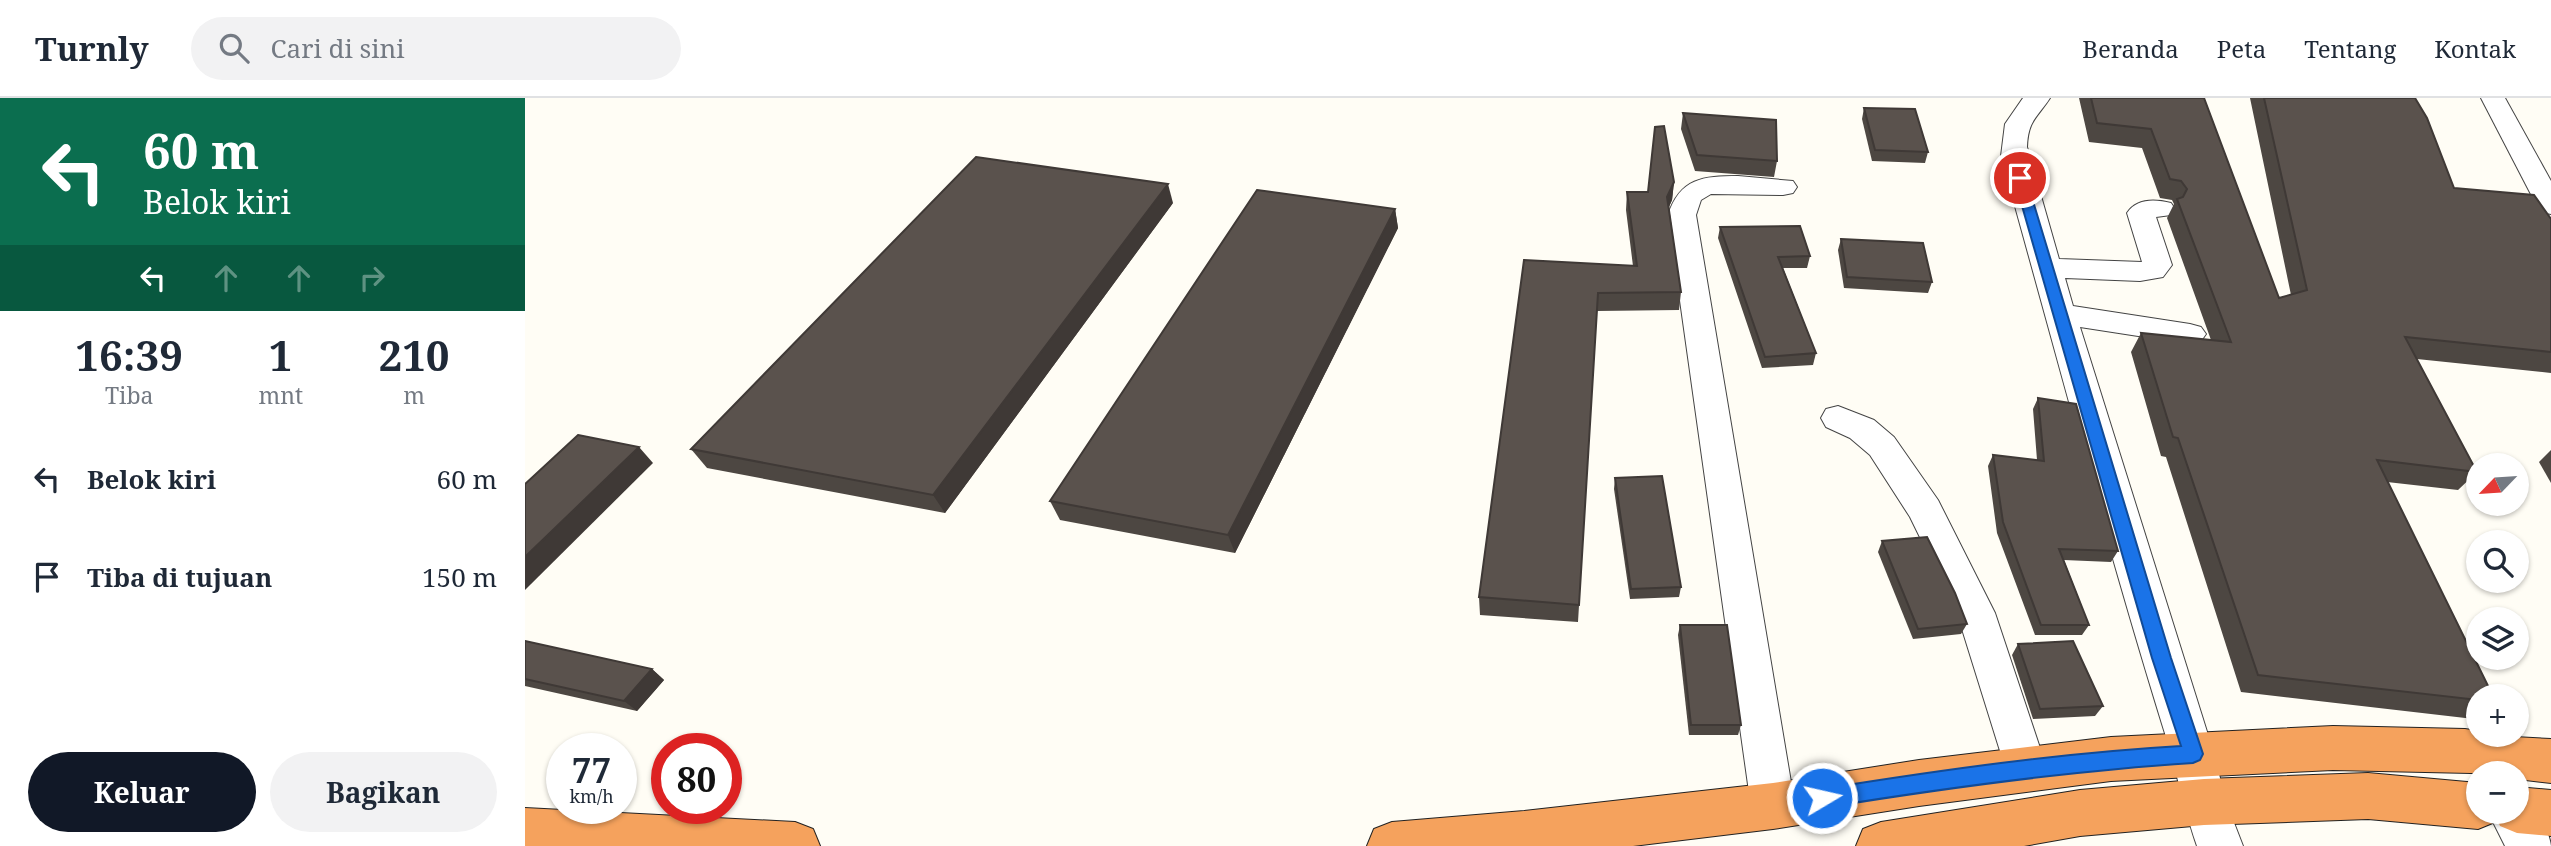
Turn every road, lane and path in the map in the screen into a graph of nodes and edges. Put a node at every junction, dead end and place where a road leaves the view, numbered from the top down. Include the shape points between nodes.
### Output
1 (2038, 98) edge
2 (2493, 98) edge
3 (1783, 187) dead end
4 (2551, 206) edge
5 (2161, 209) dead end
6 (2048, 268) junction
7 (2061, 314) junction
8 (2190, 334) dead end
9 (1838, 418) dead end
10 (2193, 754) junction
11 (2551, 761) edge
12 (2025, 769) junction
13 (2466, 805) edge
14 (1773, 806) junction
15 (2529, 811) edge
16 (2551, 813) edge
17 (2212, 824) edge
18 (2517, 824) edge
19 (525, 832) edge
20 (795, 846) edge
21 (1392, 846) edge
22 (1881, 846) edge
23 (2530, 846) edge

1 - 6 street via 2022,113 2013,140
2 - 4 street
3 - 14 street via 1716,184 1696,190 1682,215
5 - 6 street via 2141,213 2157,265 2153,270
6 - 7 street
7 - 8 street
7 - 10 street
9 - 12 street via 1862,429 1882,446 1925,510 1976,613
10 - 11 highway via 2465,751
10 - 12 highway
10 - 17 street
12 - 14 highway
13 - 17 highway via 2368,796
14 - 21 highway
15 - 16 highway
17 - 22 highway via 2080,813
18 - 23 street
19 - 20 highway

